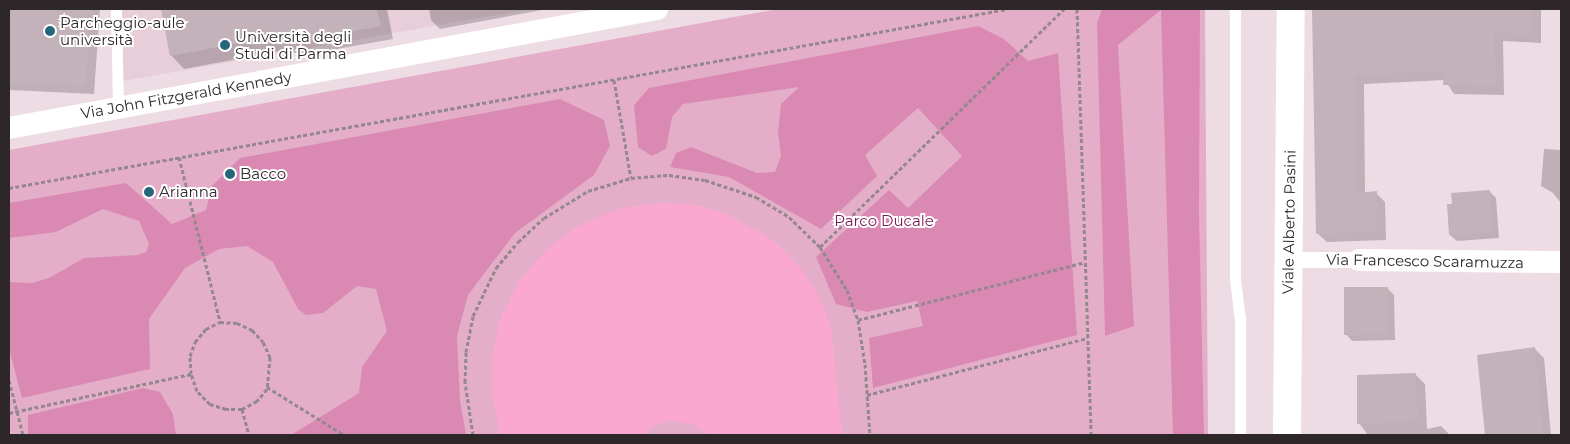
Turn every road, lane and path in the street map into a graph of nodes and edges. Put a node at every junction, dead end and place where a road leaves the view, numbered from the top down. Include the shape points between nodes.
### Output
1 (116, 9) edge
2 (658, 9) edge
3 (1007, 9) edge
4 (1064, 9) edge
5 (1077, 9) edge
6 (1235, 9) edge
7 (1291, 9) edge
8 (614, 80) junction
9 (118, 108) junction
10 (9, 128) edge
11 (179, 157) junction
12 (631, 178) junction
13 (9, 188) edge
14 (820, 247) junction
15 (1289, 260) junction
16 (1359, 260) joint
17 (1085, 262) junction
18 (1561, 262) edge
19 (858, 320) junction
20 (220, 322) junction
21 (1088, 338) junction
22 (191, 374) junction
23 (9, 380) edge
24 (267, 387) junction
25 (868, 395) junction
26 (242, 409) junction
27 (17, 412) junction
28 (9, 413) edge
29 (23, 435) edge
30 (249, 435) edge
31 (344, 435) edge
32 (473, 435) edge
33 (870, 435) edge
34 (1091, 435) edge
35 (1240, 435) edge
36 (1287, 435) edge

1 - 9 lane
2 - 9 street, Via John Fitzgerald Kennedy
3 - 8 path
4 - 14 path
5 - 17 path
6 - 35 lane via 1235,279 1240,317
7 - 15 main road, Viale Alberto Pasini
8 - 11 path
8 - 12 path
9 - 10 street, Via John Fitzgerald Kennedy
11 - 13 path
11 - 20 path
12 - 14 path via 687,176 740,190 775,207 802,227
12 - 32 path via 588,191 559,207 518,242 496,268 473,316 466,352 465,382
14 - 19 path via 847,290
15 - 16 street, Via Francesco Scaramuzza
15 - 36 main road, Viale Alberto Pasini
16 - 18 street, Via Francesco Scaramuzza
17 - 19 path
17 - 21 path
19 - 25 path
20 - 22 path via 206,329 196,342 190,356
20 - 24 path via 245,326 263,342 270,365
21 - 25 path
21 - 34 path
22 - 26 path via 197,390 210,404
22 - 27 path
23 - 27 path
24 - 26 path via 257,401
24 - 31 path
25 - 33 path
26 - 30 path
27 - 28 path
27 - 29 path

